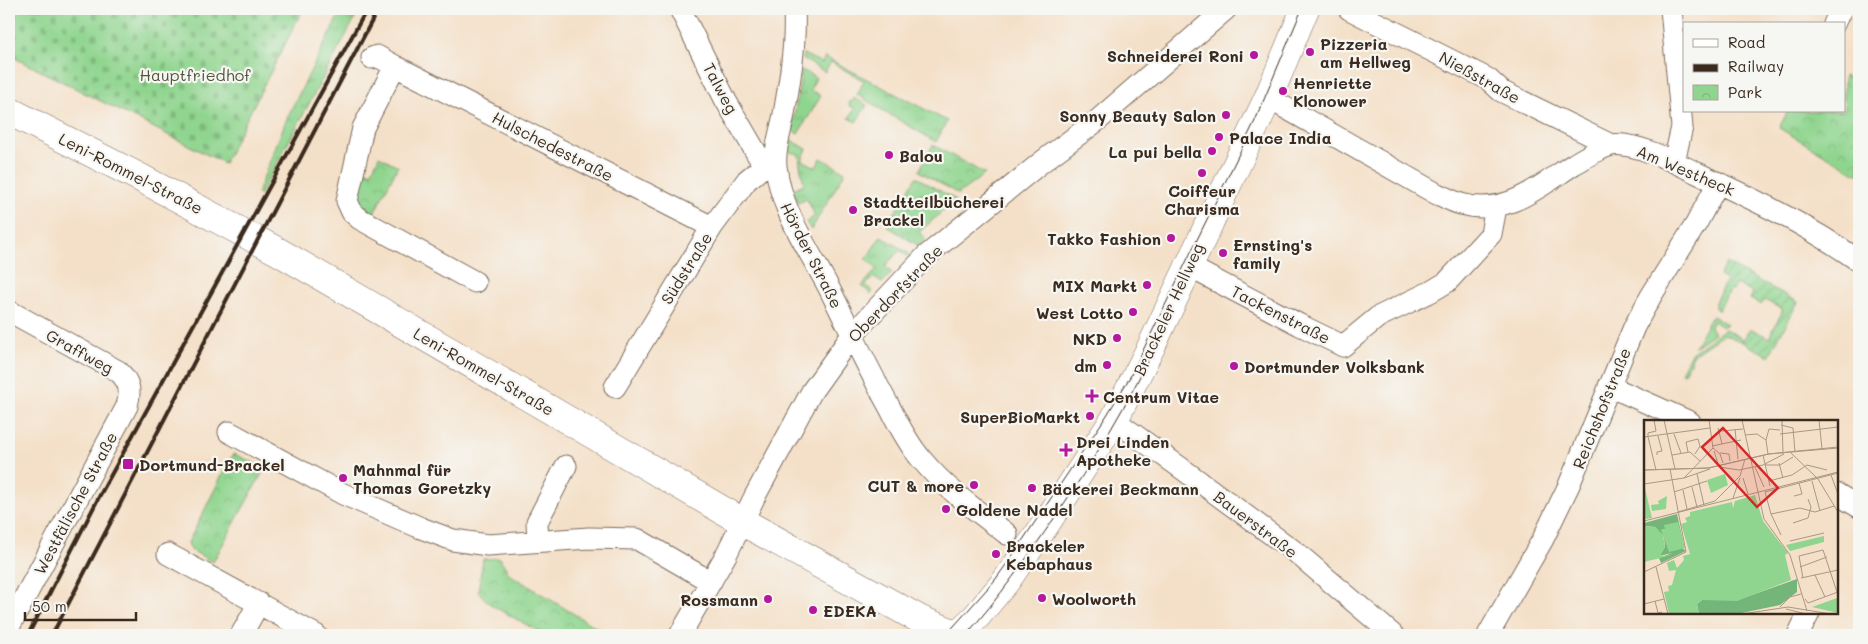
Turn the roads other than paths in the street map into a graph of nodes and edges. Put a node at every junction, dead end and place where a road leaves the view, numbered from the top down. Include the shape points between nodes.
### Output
1 (680, 9) edge
2 (794, 9) edge
3 (1226, 9) edge
4 (1305, 9) edge
5 (1349, 9) edge
6 (1671, 9) edge
7 (1841, 9) edge
8 (1835, 22) edge
9 (372, 58) dead end
10 (395, 66) junction
11 (1268, 98) junction
12 (9, 111) edge
13 (1611, 145) junction
14 (1674, 162) junction
15 (770, 166) junction
16 (1718, 183) junction
17 (1496, 207) junction
18 (712, 227) junction
19 (1859, 261) edge
20 (1188, 266) junction
21 (475, 282) dead end
22 (9, 311) edge
23 (852, 335) junction
24 (1609, 386) junction
25 (614, 387) dead end
26 (127, 406) joint
27 (1114, 420) junction
28 (1686, 420) edge
29 (229, 432) dead end
30 (566, 466) dead end
31 (1838, 495) edge
32 (1859, 508) edge
33 (743, 522) junction
34 (1007, 534) dead end
35 (538, 541) junction
36 (168, 554) dead end
37 (711, 582) junction
38 (259, 603) junction
39 (1808, 614) edge
40 (9, 627) edge
41 (241, 635) edge
42 (316, 635) edge
43 (680, 635) edge
44 (957, 635) edge
45 (1393, 635) edge
46 (1488, 635) edge
47 (1798, 635) edge

1 - 15 street, Talweg via 726,101
2 - 15 street, Hörder Straße via 792,59
3 - 23 street, Oberdorfstraße via 1098,120 926,256
4 - 11 main road, Brackeler Hellweg
5 - 13 street, Nießstraße via 1488,79 1501,91
6 - 14 street via 1682,127
7 - 8 street
9 - 10 street, Hulschedestraße via 377,56
10 - 18 street, Hulschedestraße
10 - 21 street via 363,128 347,201 352,212 360,218
11 - 17 street via 1437,194 1461,204
11 - 20 main road, Brackeler Hellweg
12 - 33 main road, Leni-Rommel-Straße via 280,252
13 - 14 street, Am Westheck via 1630,146
13 - 17 street via 1586,157 1524,198
14 - 16 street, Am Westheck
15 - 18 street, Südstraße via 747,180
15 - 23 street, Hörder Straße via 782,197
16 - 19 street, Am Westheck via 1800,223
16 - 24 street, Reichshofstraße via 1692,232 1651,296
17 - 20 street, Tackenstraße via 1491,234 1446,282 1378,317 1343,346
18 - 25 street, Südstraße
20 - 27 main road, Brackeler Hellweg
22 - 26 street, Graffweg via 125,377 130,395
23 - 33 street, Oberdorfstraße via 812,391
23 - 34 street, Hörder Straße via 920,459 947,487
24 - 28 street
24 - 46 street, Reichshofstraße via 1569,485
26 - 40 street, Westfälische Straße
27 - 44 main road, Brackeler Hellweg via 1006,581
27 - 45 street, Bauerstraße via 1298,554
29 - 35 street via 343,494 453,540 488,545
30 - 35 street via 537,522
31 - 32 street
33 - 37 street, Oberdorfstraße
33 - 44 main road, Leni-Rommel-Straße via 921,620
35 - 37 street via 637,539
36 - 38 street
37 - 43 street, Oberdorfstraße
38 - 41 street
38 - 42 street
39 - 47 street

